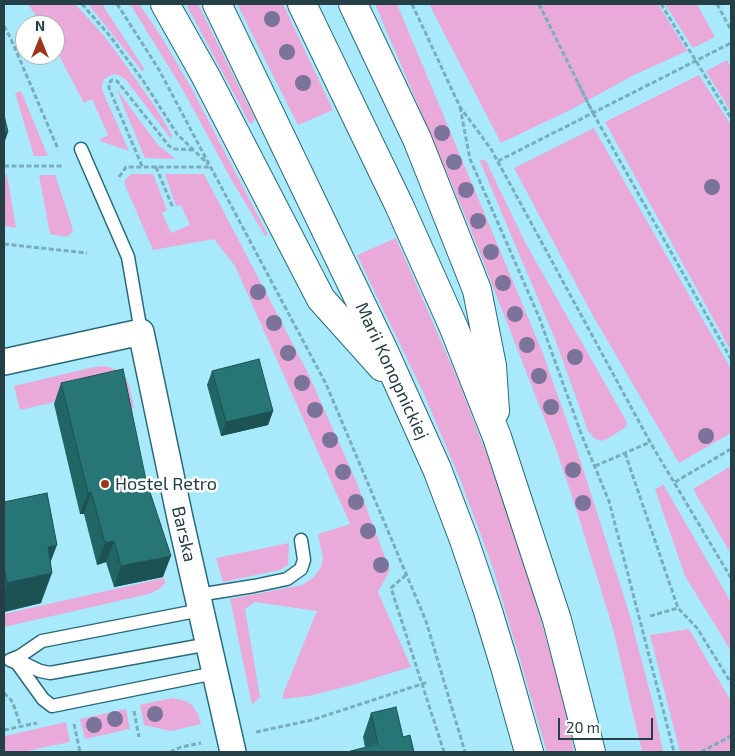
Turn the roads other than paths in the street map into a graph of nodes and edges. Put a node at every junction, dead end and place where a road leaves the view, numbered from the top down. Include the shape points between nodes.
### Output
1 (165, 4) edge
2 (217, 4) edge
3 (302, 4) edge
4 (353, 4) edge
5 (81, 149) dead end
6 (141, 332) junction
7 (4, 362) edge
8 (401, 389) junction
9 (497, 437) junction
10 (301, 540) dead end
11 (200, 603) junction
12 (209, 644) junction
13 (7, 661) edge
14 (215, 674) junction
15 (233, 752) edge
16 (529, 752) edge
17 (591, 752) edge

1 - 8 main road via 321,299
2 - 8 main road, Marii Konopnickiej
3 - 9 main road via 403,214 454,328
4 - 9 main road via 418,140 477,290 492,366
5 - 6 lane, Barska via 128,257
6 - 7 street
6 - 11 street, Barska
8 - 16 main road, Marii Konopnickiej via 464,540
9 - 17 main road via 557,620
10 - 11 lane via 304,560 301,569 287,579
11 - 12 street, Barska
11 - 13 lane via 42,641
12 - 13 lane via 50,674 17,660
12 - 14 street, Barska
13 - 14 lane via 18,663 43,699 52,706
14 - 15 street, Barska

